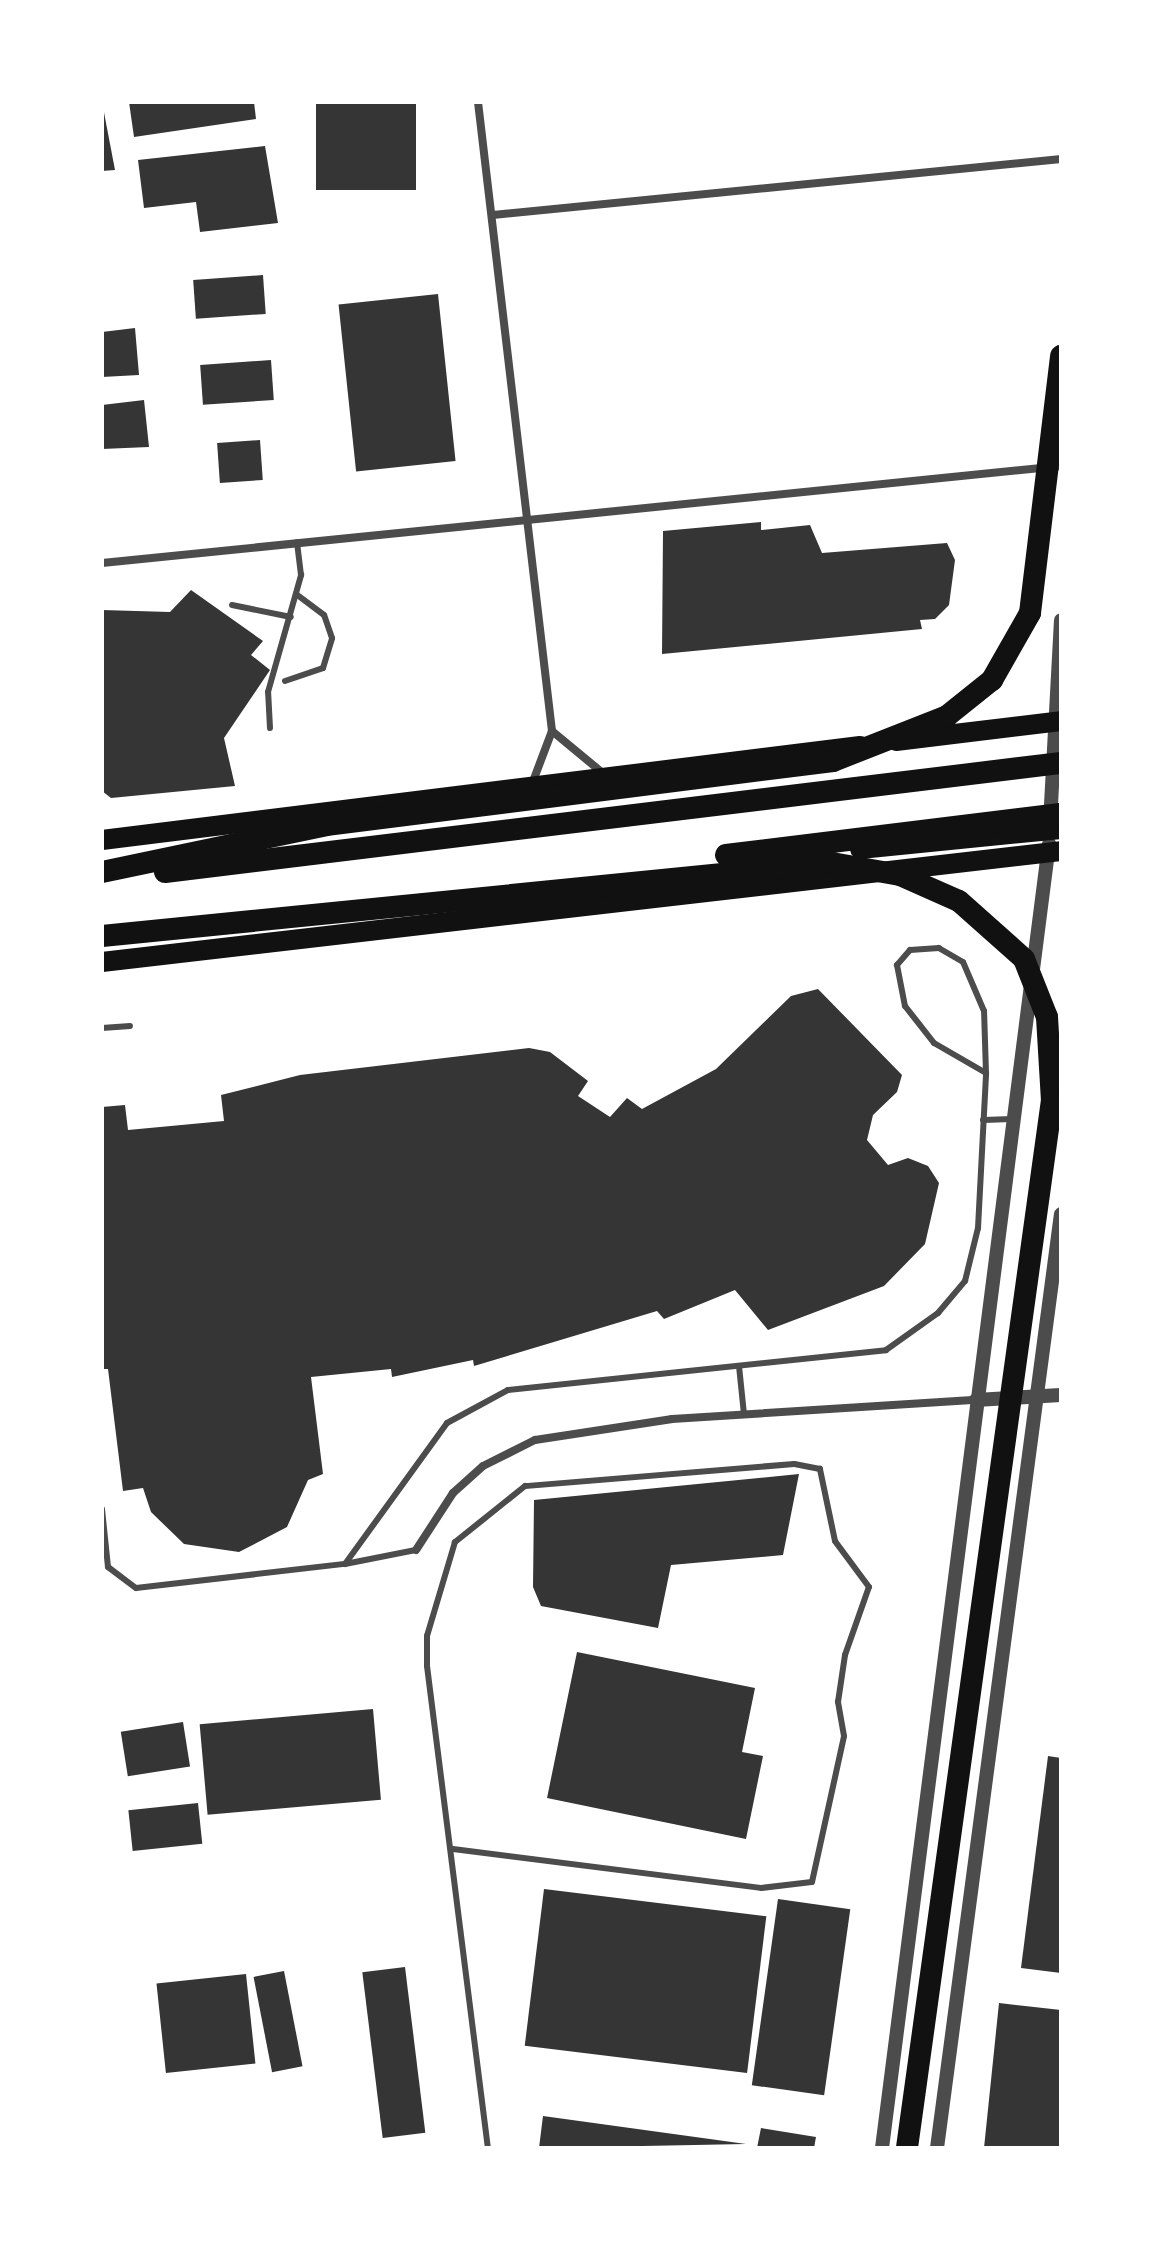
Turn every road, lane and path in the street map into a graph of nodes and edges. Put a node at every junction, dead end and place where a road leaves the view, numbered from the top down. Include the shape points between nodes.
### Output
1 (478, 102) edge
2 (1061, 159) edge
3 (493, 215) junction
4 (1061, 356) edge
5 (1061, 466) edge
6 (523, 517) junction
7 (297, 542) junction
8 (102, 563) edge
9 (297, 595) junction
10 (232, 605) dead end
11 (291, 617) junction
12 (1061, 620) edge
13 (285, 681) dead end
14 (1058, 722) edge
15 (270, 728) dead end
16 (552, 731) junction
17 (1061, 763) edge
18 (608, 776) junction
19 (532, 784) junction
20 (1057, 825) edge
21 (102, 840) edge
22 (1055, 851) edge
23 (102, 872) edge
24 (102, 880) edge
25 (102, 937) edge
26 (102, 962) edge
27 (130, 1026) dead end
28 (102, 1028) edge
29 (986, 1073) junction
30 (1017, 1119) junction
31 (983, 1120) junction
32 (1061, 1214) edge
33 (739, 1366) junction
34 (1061, 1395) edge
35 (1034, 1397) junction
36 (976, 1400) junction
37 (744, 1414) junction
38 (102, 1509) edge
39 (416, 1550) joint
40 (345, 1564) junction
41 (453, 1849) junction
42 (488, 2148) edge
43 (882, 2148) edge
44 (907, 2148) edge
45 (937, 2148) edge

1 - 3 street
2 - 3 street
3 - 6 street
4 - 23 highway via 1030,613 992,680 947,716 833,761 326,825
5 - 6 street
6 - 7 street
6 - 16 street
7 - 8 street
7 - 9 lane
9 - 11 lane
9 - 13 lane via 324,615 332,638 323,668
10 - 11 lane
11 - 15 lane via 268,692
12 - 14 street
14 - 18 main road
14 - 20 street
16 - 18 street
16 - 19 street
17 - 24 highway
18 - 19 main road
19 - 21 main road
20 - 22 street
20 - 25 highway
22 - 26 main road
22 - 30 street
25 - 44 highway via 832,863 932,887 1006,936 1047,1017 1052,1100 1000,1439
27 - 28 lane
29 - 29 lane via 977,982 963,962 939,948 910,950 897,965 896,985 912,1016 952,1058
29 - 31 lane
30 - 31 lane
30 - 36 street
31 - 33 lane via 978,1228 965,1281 938,1313 886,1350
32 - 35 street
33 - 37 lane
33 - 40 lane via 543,1382 477,1404 447,1423
34 - 35 street
35 - 36 street
35 - 45 street
36 - 37 street
36 - 43 street
37 - 39 street via 599,1427 535,1440 473,1475
38 - 40 lane via 108,1567 136,1588
39 - 40 lane
41 - 41 lane via 761,1888 812,1882 844,1736 838,1702 845,1655 869,1587 835,1541 820,1469 794,1464 525,1486 464,1531 427,1636
41 - 42 lane

